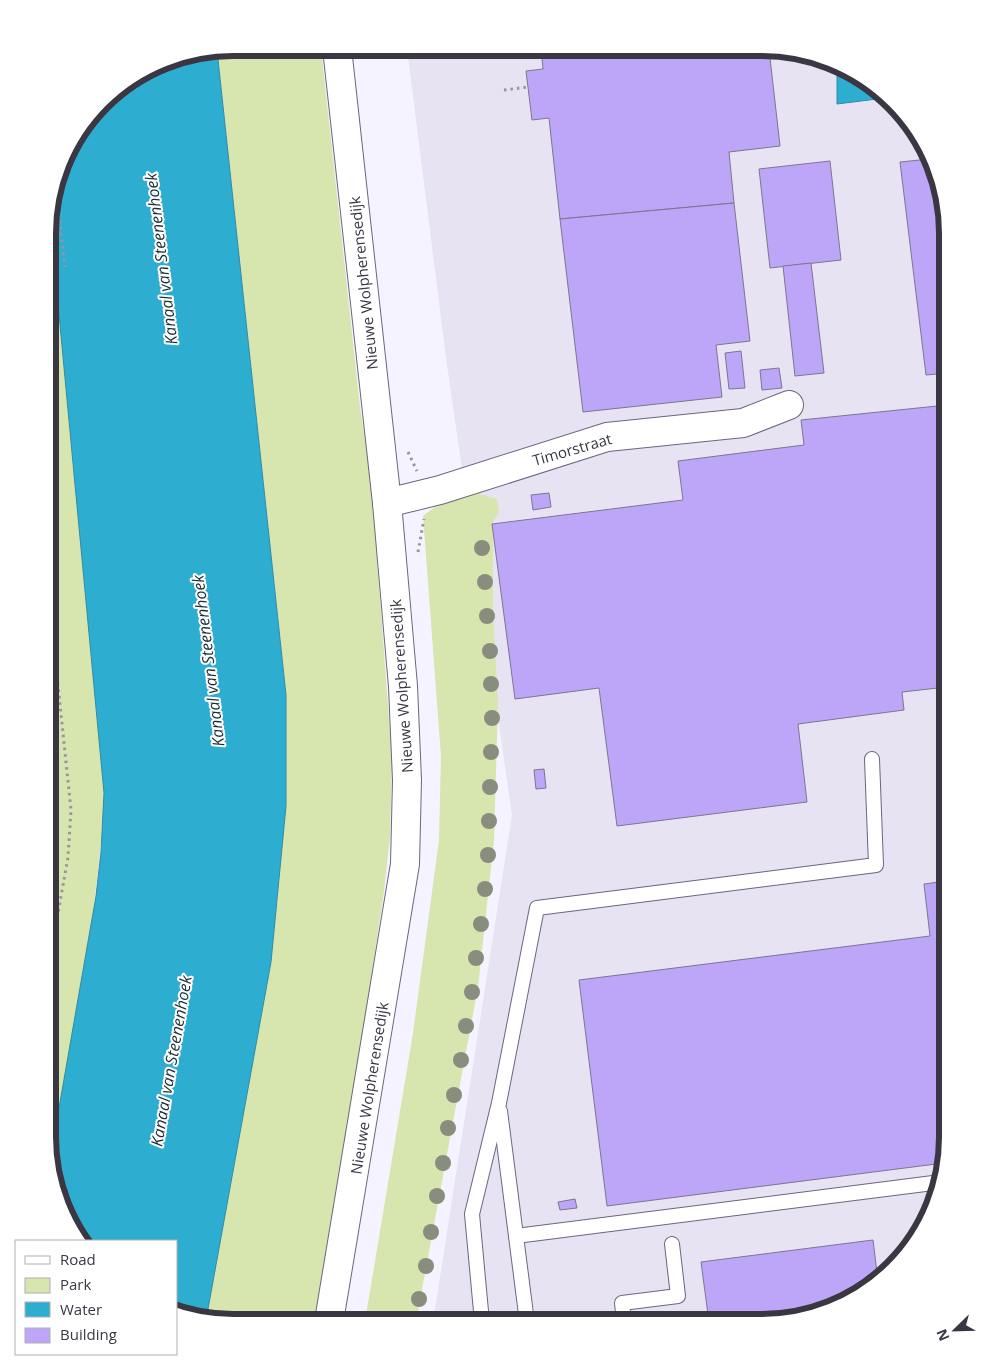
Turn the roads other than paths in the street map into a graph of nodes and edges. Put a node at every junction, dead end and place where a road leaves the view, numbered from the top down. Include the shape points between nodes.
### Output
1 (338, 57) edge
2 (789, 405) dead end
3 (388, 502) junction
4 (872, 759) dead end
5 (499, 1103) junction
6 (933, 1183) edge
7 (516, 1236) junction
8 (672, 1244) dead end
9 (330, 1314) edge
10 (481, 1314) edge
11 (526, 1314) edge
12 (623, 1314) edge

1 - 3 street, Nieuwe Wolpherensedijk
2 - 3 street, Timorstraat via 743,423 607,437 440,490
3 - 9 street, Nieuwe Wolpherensedijk via 403,686 407,780 405,864
4 - 5 lane via 876,865 537,908
5 - 7 lane
5 - 10 lane via 472,1214
6 - 7 lane
7 - 11 lane
8 - 12 lane via 678,1296 622,1303

